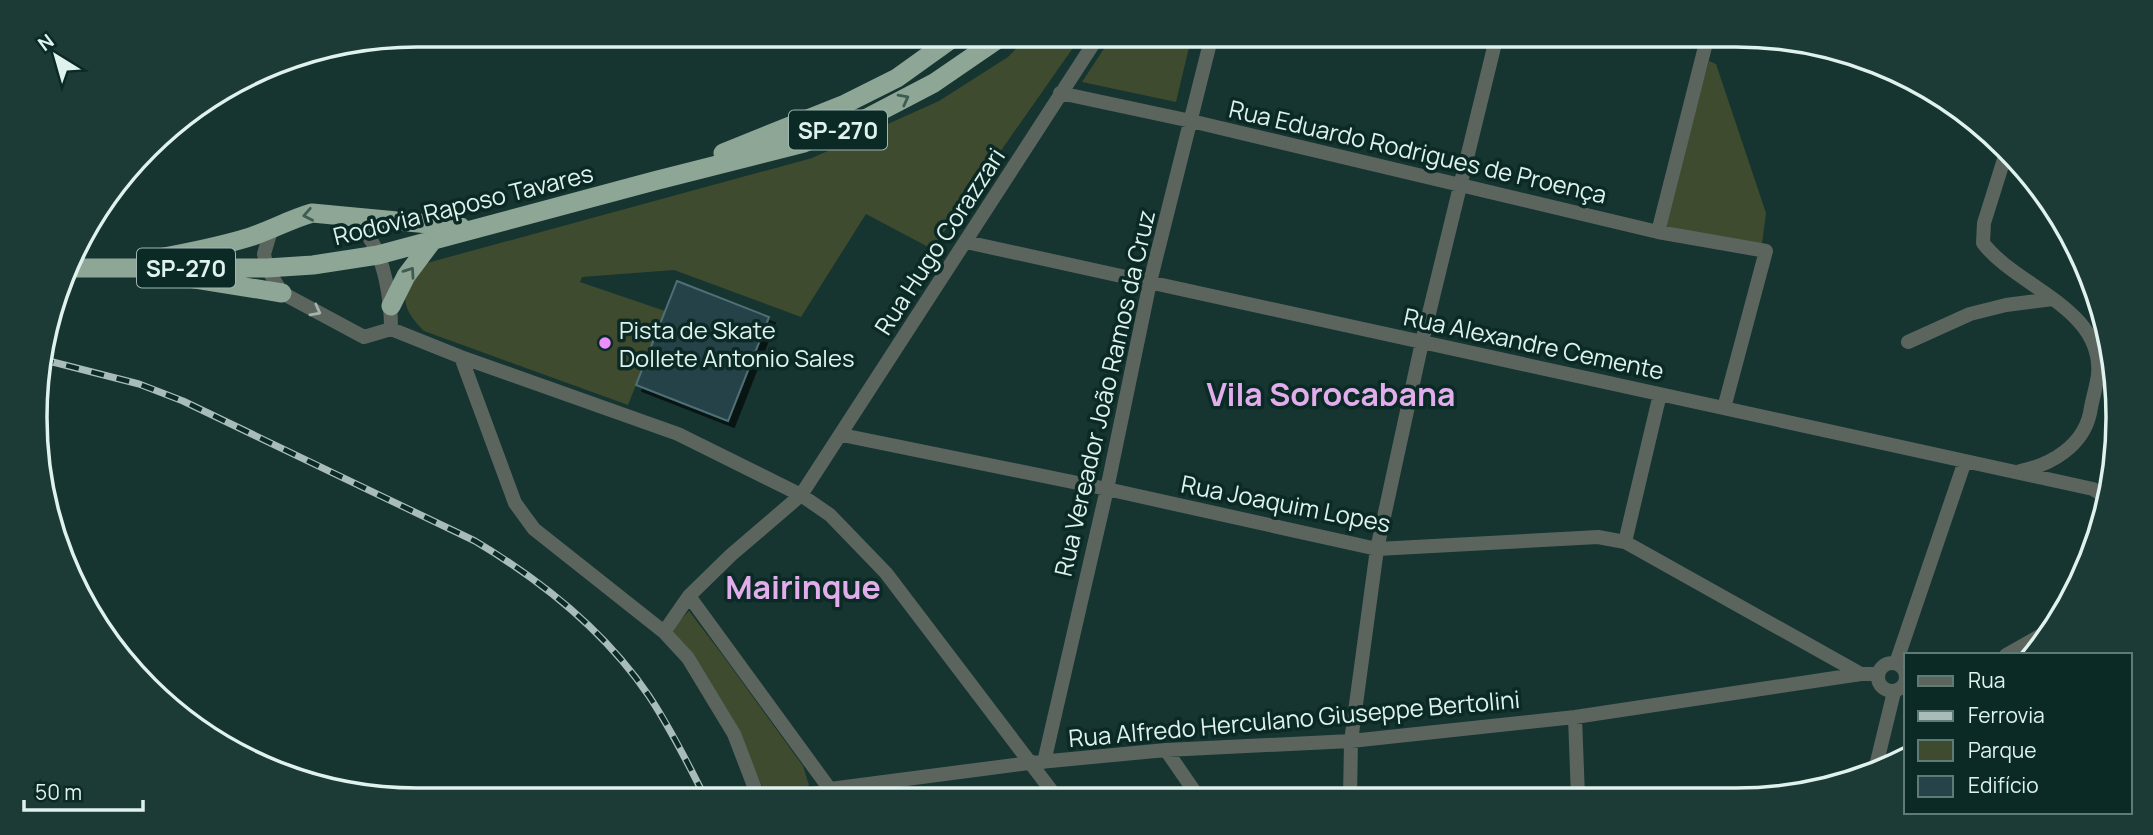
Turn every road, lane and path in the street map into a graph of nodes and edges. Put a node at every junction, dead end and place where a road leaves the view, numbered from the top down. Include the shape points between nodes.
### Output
1 (940, 47) edge
2 (986, 47) edge
3 (1091, 47) edge
4 (1209, 47) edge
5 (1494, 47) edge
6 (1703, 47) edge
7 (1060, 93) junction
8 (1191, 121) junction
9 (2003, 162) edge
10 (654, 181) junction
11 (1459, 184) junction
12 (351, 216) junction
13 (272, 227) junction
14 (473, 228) junction
15 (1658, 232) junction
16 (433, 240) junction
17 (966, 242) junction
18 (378, 255) junction
19 (105, 267) junction
20 (79, 268) edge
21 (267, 268) junction
22 (1150, 282) junction
23 (282, 293) junction
24 (2053, 299) junction
25 (391, 306) junction
26 (391, 329) junction
27 (1422, 342) junction
28 (1908, 342) dead end
29 (461, 357) junction
30 (1660, 394) junction
31 (1724, 408) junction
32 (842, 435) junction
33 (1965, 461) junction
34 (2015, 472) junction
35 (1107, 489) junction
36 (2098, 492) edge
37 (801, 495) junction
38 (1625, 542) junction
39 (1377, 550) junction
40 (690, 596) junction
41 (664, 632) junction
42 (2030, 641) edge
43 (2010, 653) edge
44 (1896, 663) junction
45 (1904, 672) edge
46 (1861, 674) junction
47 (1877, 674) junction
48 (1904, 682) edge
49 (1894, 692) junction
50 (1575, 716) junction
51 (1351, 741) junction
52 (1166, 750) junction
53 (1877, 760) edge
54 (1044, 762) junction
55 (1029, 763) junction
56 (755, 788) edge
57 (830, 788) edge
58 (872, 788) edge
59 (1048, 788) edge
60 (1192, 788) edge
61 (1350, 788) edge
62 (1578, 788) edge

1 - 10 highway, Rodovia Raposo Tavares / SP-270 via 897,78 845,104
10 -> 2 highway, Rodovia Raposo Tavares / SP-270 via 804,143 869,117 934,83
3 - 7 street, Rua Hugo Corazzari
4 - 8 street, Rua Vereador João Ramos da Cruz
5 - 11 street
6 - 15 street
7 - 8 street, Rua Eduardo Rodrigues de Proença
7 - 17 street, Rua Hugo Corazzari
8 - 11 street, Rua Eduardo Rodrigues de Proença
8 - 22 street, Rua Vereador João Ramos da Cruz
9 - 24 street via 1984,223 1983,243 1994,258
10 - 14 highway, Rodovia Raposo Tavares / SP-270
11 - 15 street, Rua Eduardo Rodrigues de Proença
11 - 27 street
12 -> 13 highway via 312,213
12 - 14 highway
12 - 18 street
13 - 19 highway via 205,249
13 - 21 street via 265,246
14 - 16 highway, Rodovia Raposo Tavares / SP-270
15 - 31 street, Rua Eduardo Rodrigues de Proença via 1766,251
16 - 18 highway, Rodovia Raposo Tavares / SP-270
25 -> 16 highway
17 - 22 street, Rua Alexandre Cemente
17 - 32 street, Rua Hugo Corazzari
18 - 21 highway, Rodovia Raposo Tavares / SP-270
18 - 25 street
19 - 20 highway, Rodovia Raposo Tavares / SP-270
19 - 21 highway, Rodovia Raposo Tavares / SP-270
19 - 23 highway
21 - 23 street
22 - 27 street, Rua Alexandre Cemente
22 - 35 street, Rua Vereador João Ramos da Cruz
23 -> 26 street via 364,337
24 - 28 street via 1970,314
24 - 34 street via 2079,321 2096,352 2098,374 2088,422 2077,441 2058,457
25 - 26 street
26 - 29 street
27 - 30 street, Rua Alexandre Cemente
27 - 39 street
29 - 37 street via 678,434
29 - 41 street via 515,503 534,529
30 - 31 street, Rua Alexandre Cemente
30 - 38 street
31 - 33 street, Rua Alexandre Cemente
32 - 35 street, Rua Joaquim Lopes
32 - 37 street, Rua Hugo Corazzari
33 - 34 street, Rua Alexandre Cemente
33 - 44 street
34 - 36 street, Rua Alexandre Cemente
35 - 39 street, Rua Joaquim Lopes
35 - 54 street, Rua Vereador João Ramos da Cruz
37 - 40 street, Rua Hugo Corazzari
37 - 55 street via 830,515 886,573
38 - 39 street, Rua Joaquim Lopes via 1598,537
38 - 46 street, Rua Joaquim Lopes
39 - 51 street
40 - 41 street, Rua Hugo Corazzari
40 - 57 street
41 - 56 street via 688,658 734,734
42 - 43 street
44 - 45 street
44 - 47 street via 1886,664
46 - 47 street, Rua Alfredo Herculano Giuseppe Bertolini
46 - 50 street, Rua Alfredo Herculano Giuseppe Bertolini
47 - 49 street via 1881,687
48 - 49 street
49 - 53 street
50 - 51 street, Rua Alfredo Herculano Giuseppe Bertolini
50 - 62 street
51 - 52 street, Rua Alfredo Herculano Giuseppe Bertolini
51 - 61 street
52 - 54 street, Rua Alfredo Herculano Giuseppe Bertolini
52 - 60 street
54 - 55 street, Rua Alfredo Herculano Giuseppe Bertolini
55 - 58 street, Rua Alfredo Herculano Giuseppe Bertolini
55 - 59 street

